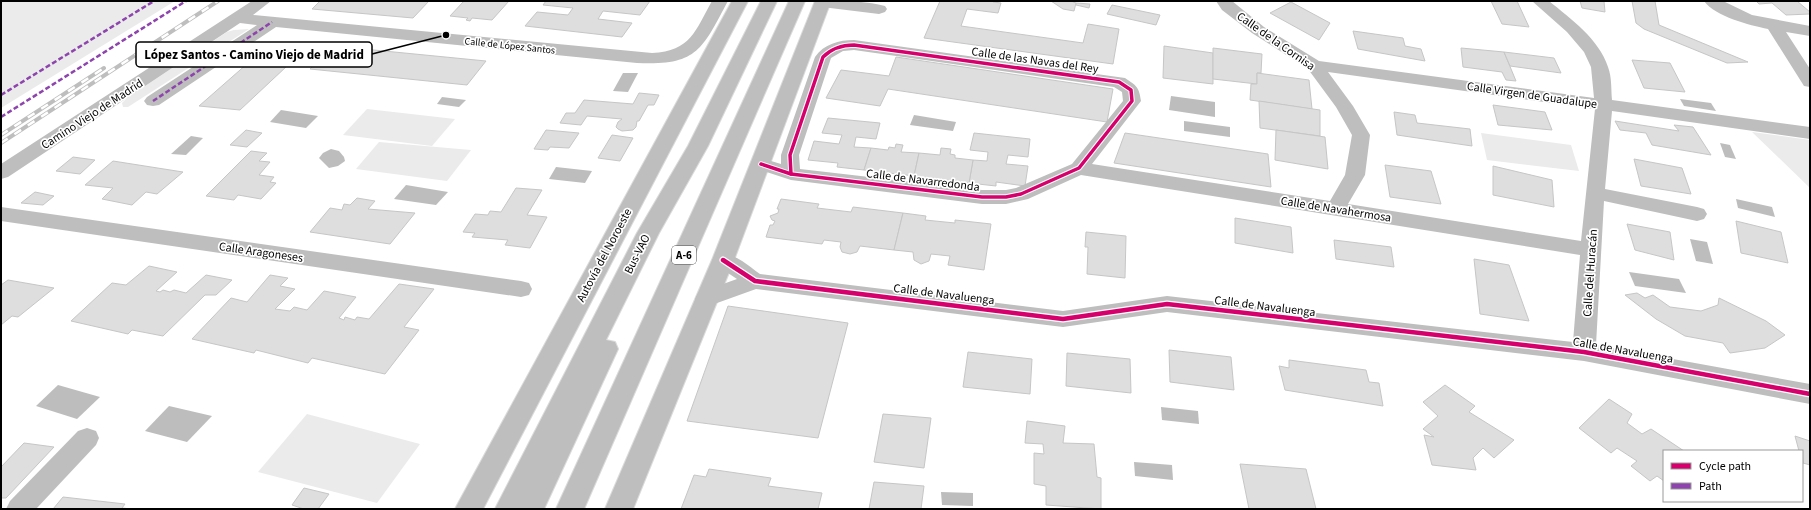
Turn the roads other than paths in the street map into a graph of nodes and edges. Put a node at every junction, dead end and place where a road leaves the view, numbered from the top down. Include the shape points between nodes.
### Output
1 (263, 1) edge
2 (720, 1) edge
3 (740, 1) edge
4 (769, 1) edge
5 (797, 1) edge
6 (1224, 1) edge
7 (1540, 1) edge
8 (1712, 1) edge
9 (823, 2) edge
10 (879, 9) dead end
11 (237, 18) junction
12 (272, 22) junction
13 (1774, 26) junction
14 (1810, 31) edge
15 (1314, 65) junction
16 (1810, 82) edge
17 (153, 101) dead end
18 (1604, 105) junction
19 (1810, 133) edge
20 (698, 146) junction
21 (761, 164) junction
22 (1079, 168) junction
23 (1, 173) edge
24 (791, 174) junction
25 (1595, 193) junction
26 (1335, 209) junction
27 (1, 214) edge
28 (1697, 214) dead end
29 (1592, 250) junction
30 (723, 260) junction
31 (755, 281) junction
32 (521, 290) dead end
33 (706, 299) junction
34 (1584, 352) junction
35 (1810, 394) edge
36 (87, 438) dead end
37 (19, 509) edge
38 (469, 509) edge
39 (509, 509) edge
40 (530, 509) edge
41 (570, 509) edge
42 (619, 509) edge

1 - 11 street, Camino Viejo de Madrid
2 - 12 street, Calle de López Santos via 696,44 672,56 649,59
3 - 38 highway, Autovía del Noroeste
4 - 20 highway, Bus-VAO
5 - 41 highway, A-6
6 - 15 street, Calle de la Cornisa via 1258,30
7 - 18 street, Calle del Huracán via 1591,50 1600,67
8 - 13 street via 1719,7 1748,19
9 - 10 street
9 - 21 highway
11 - 12 street, Calle de López Santos
11 - 23 street, Camino Viejo de Madrid
12 - 17 street
13 - 14 street
13 - 16 street
15 - 18 street, Calle Virgen de Guadalupe
15 - 26 street, Calle de la Cornisa via 1344,106 1361,135 1355,175
18 - 19 street, Calle Virgen de Guadalupe
18 - 25 street, Calle del Huracán
20 - 39 highway, Bus-VAO via 648,233
20 - 40 highway via 661,234
21 - 24 street, Calle de Navarredonda
21 - 30 highway
22 - 24 street, Calle de Navarredonda via 1021,194 1006,197 982,197
22 - 24 street, Calle de las Navas del Rey via 1132,101 1131,90 1119,82 854,45 838,46 824,56 790,155
22 - 26 street, Calle de Navahermosa
25 - 28 street
25 - 29 street, Calle del Huracán
26 - 29 street, Calle de Navahermosa
27 - 32 street, Calle Aragoneses
29 - 34 street, Calle del Huracán
30 - 31 street, Calle de Navaluenga
30 - 33 highway
31 - 33 street, Calle de Navaluenga
31 - 34 street, Calle de Navaluenga via 1063,319 1167,304
33 - 42 highway
34 - 35 street, Calle de Navaluenga
36 - 37 street

